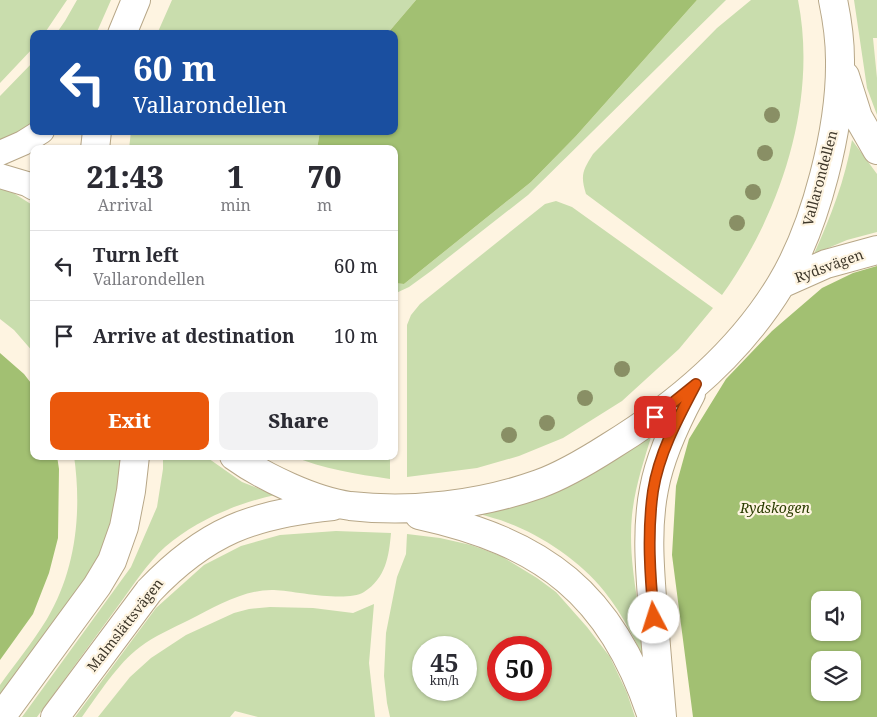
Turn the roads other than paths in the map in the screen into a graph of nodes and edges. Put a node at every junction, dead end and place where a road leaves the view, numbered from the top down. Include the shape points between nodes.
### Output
1 (136, 0) edge
2 (832, 0) edge
3 (124, 30) edge
4 (840, 59) junction
5 (36, 135) edge
6 (877, 150) edge
7 (0, 153) edge
8 (0, 176) edge
9 (30, 186) edge
10 (877, 250) edge
11 (781, 284) junction
12 (696, 384) junction
13 (135, 460) edge
14 (240, 460) edge
15 (348, 506) junction
16 (388, 508) junction
17 (1, 717) edge
18 (55, 717) edge
19 (652, 717) edge
20 (662, 717) edge

1 - 3 main road
2 - 4 main road, Vallarondellen
4 - 6 main road via 858,117
4 - 11 main road, Vallarondellen via 836,116 822,179 805,231
5 - 7 street
8 - 9 street
10 - 11 main road, Rydsvägen via 826,264
11 - 12 main road, Vallarondellen via 736,343
12 - 16 main road, Vallarondellen via 655,417 586,462 540,483 481,500
12 - 20 main road via 665,449 654,489 650,528
13 - 17 main road via 124,527 112,561
14 - 15 main road, Vallarondellen via 288,486
15 - 16 main road, Vallarondellen
15 - 18 main road, Malmslättsvägen via 283,512 244,524 207,541 186,556 149,591
16 - 19 main road via 455,523 510,543 549,565 597,609 634,671

